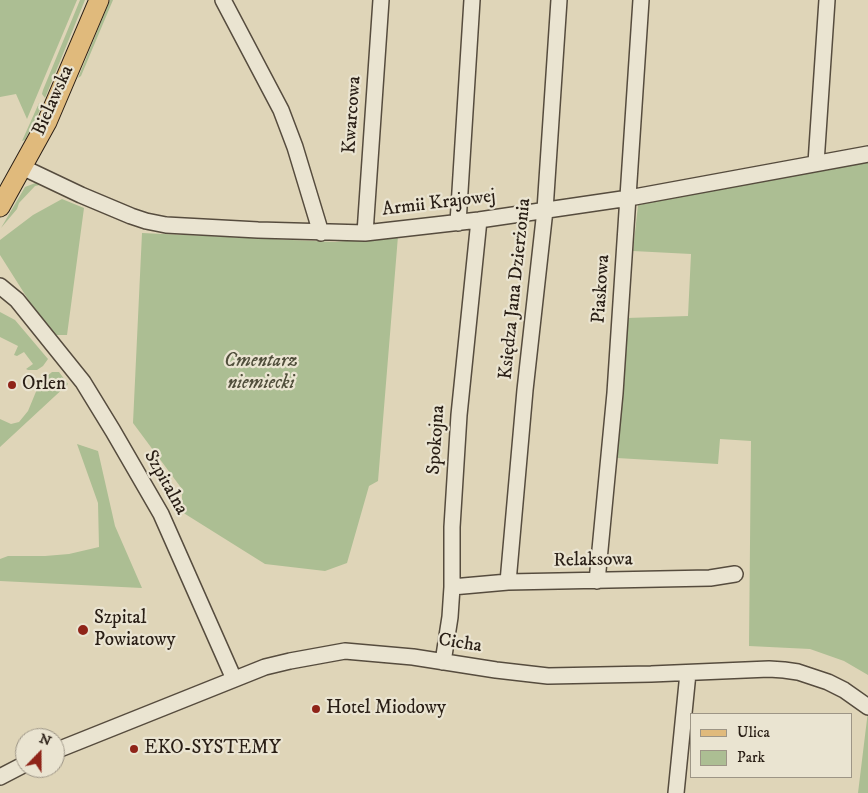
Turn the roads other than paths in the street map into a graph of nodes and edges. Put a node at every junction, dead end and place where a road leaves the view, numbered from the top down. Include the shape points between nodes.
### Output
1 (99, 0) edge
2 (223, 0) edge
3 (381, 0) edge
4 (472, 0) edge
5 (559, 0) edge
6 (642, 0) edge
7 (827, 0) edge
8 (868, 154) edge
9 (816, 163) junction
10 (22, 167) junction
11 (629, 198) junction
12 (1, 203) edge
13 (545, 210) junction
14 (479, 220) junction
15 (458, 223) junction
16 (321, 233) junction
17 (366, 233) junction
18 (0, 286) edge
19 (0, 300) edge
20 (34, 322) junction
21 (735, 574) dead end
22 (597, 581) junction
23 (508, 582) junction
24 (452, 587) junction
25 (443, 662) junction
26 (688, 673) junction
27 (234, 679) junction
28 (868, 707) edge
29 (65, 747) edge
30 (15, 769) edge
31 (0, 777) edge
32 (676, 793) edge

1 - 10 main road, Bielawska via 47,122
2 - 16 street via 281,110
3 - 17 street, Kwarcowa
4 - 15 street
5 - 13 street, Księdza Jana Dzierżonia
6 - 11 street, Piaskowa
7 - 9 street
8 - 9 street, Armii Krajowej
9 - 11 street, Armii Krajowej
10 - 12 main road, Bielawska
10 - 16 street, Armii Krajowej via 146,221 166,225
11 - 13 street, Armii Krajowej
11 - 22 street, Piaskowa
13 - 14 street, Armii Krajowej
13 - 23 street, Księdza Jana Dzierżonia
14 - 15 street, Armii Krajowej
14 - 24 street, Spokojna via 459,415
15 - 17 street, Armii Krajowej
16 - 17 street, Armii Krajowej
18 - 20 street, Szpitalna via 17,300
19 - 20 street, Szpitalna via 14,306
20 - 27 street, Szpitalna via 83,382 161,514
21 - 22 street, Relaksowa via 710,578
22 - 23 street, Relaksowa
23 - 24 street, Relaksowa
24 - 25 street, Spokojna
25 - 26 street, Cicha via 548,676
25 - 27 street, Cicha via 346,651 278,664
26 - 28 street, Cicha via 769,669 798,672 844,690
26 - 32 street
27 - 29 street, Cicha
30 - 31 street

